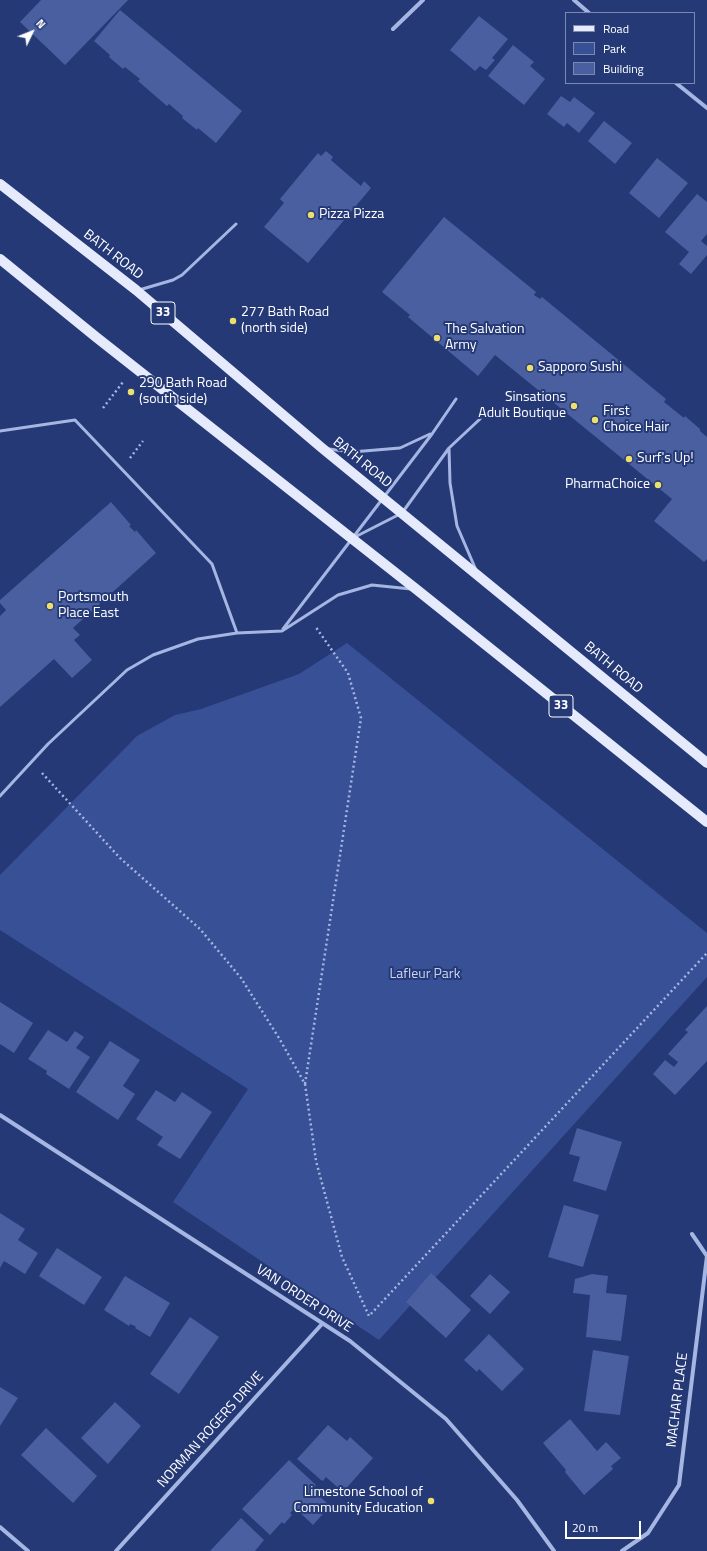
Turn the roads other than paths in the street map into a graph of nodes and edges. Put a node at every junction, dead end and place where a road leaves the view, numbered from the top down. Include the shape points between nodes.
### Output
1 (423, 0) edge
2 (574, 0) edge
3 (588, 12) edge
4 (393, 29) dead end
5 (677, 84) edge
6 (707, 108) edge
7 (0, 184) edge
8 (236, 224) dead end
9 (0, 259) edge
10 (136, 290) junction
11 (456, 399) dead end
12 (480, 419) dead end
13 (0, 432) edge
14 (432, 434) junction
15 (322, 448) junction
16 (449, 448) junction
17 (382, 498) junction
18 (402, 513) junction
19 (352, 539) junction
20 (479, 576) junction
21 (416, 589) junction
22 (282, 631) junction
23 (237, 633) junction
24 (707, 763) edge
25 (0, 796) edge
26 (707, 822) edge
27 (0, 1115) edge
28 (692, 1234) dead end
29 (322, 1324) junction
30 (0, 1527) edge
31 (28, 1551) edge
32 (116, 1551) edge
33 (554, 1551) edge
34 (622, 1551) edge

1 - 4 street
2 - 3 street
5 - 6 street
7 - 10 main road, BATH ROAD / 33
8 - 10 lane via 182,275
9 - 19 main road, 33
10 - 15 main road, BATH ROAD / 33
11 - 14 lane
12 - 16 lane
13 - 23 lane via 75,420 212,564
14 - 15 lane via 400,448 352,452
14 - 17 lane
15 - 17 main road, BATH ROAD / 33
16 - 18 lane
16 - 20 lane via 450,483 457,526
17 - 18 main road, BATH ROAD / 33
17 - 19 lane
18 - 19 lane
18 - 20 main road, BATH ROAD / 33
19 - 21 main road, 33
19 - 22 lane
20 - 24 main road, BATH ROAD / 33
21 - 22 lane via 372,585 338,595
21 - 26 main road, 33
22 - 23 lane
23 - 25 lane via 198,639 153,655 127,670 48,744
27 - 29 street, VAN ORDER DRIVE
28 - 34 street, MACHAR PLACE via 706,1256 679,1485 648,1534
29 - 32 street, NORMAN ROGERS DRIVE
29 - 33 street, VAN ORDER DRIVE via 350,1341 446,1419 517,1500
30 - 31 street

